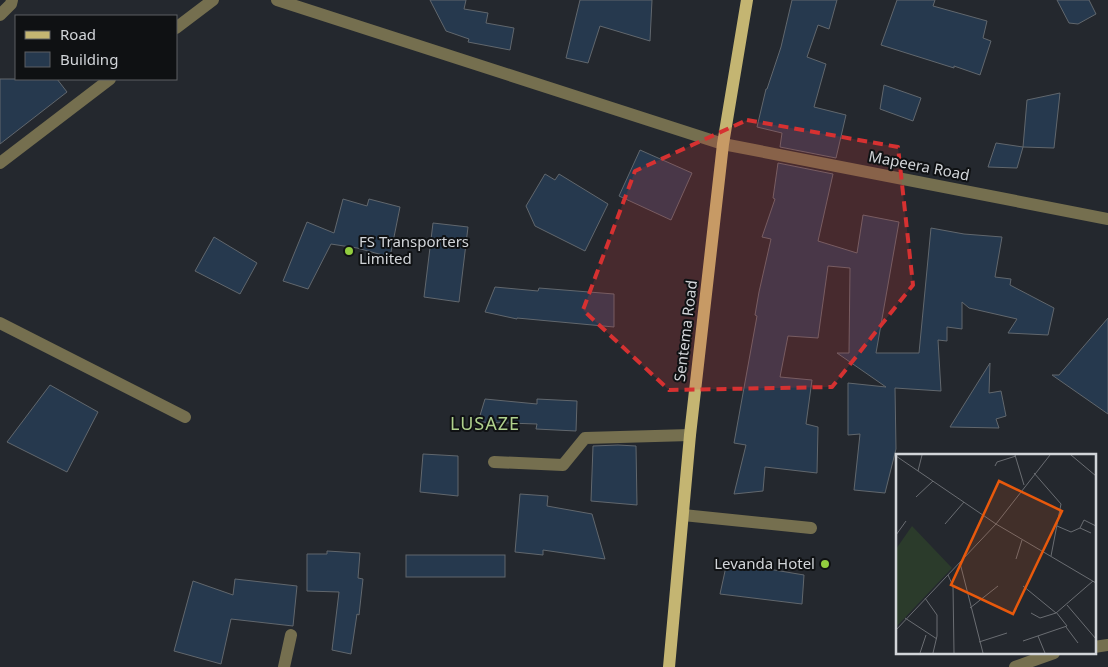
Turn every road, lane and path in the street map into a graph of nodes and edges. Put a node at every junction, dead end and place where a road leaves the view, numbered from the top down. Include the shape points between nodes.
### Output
1 (12, 0) edge
2 (213, 0) edge
3 (277, 0) edge
4 (747, 0) edge
5 (0, 15) edge
6 (178, 26) edge
7 (109, 80) edge
8 (724, 144) junction
9 (0, 163) edge
10 (1108, 219) edge
11 (0, 323) edge
12 (185, 416) dead end
13 (690, 435) junction
14 (494, 462) dead end
15 (683, 515) junction
16 (811, 528) dead end
17 (291, 635) dead end
18 (1051, 654) edge
19 (284, 667) edge
20 (669, 667) edge
21 (1015, 667) edge

1 - 5 street
2 - 6 street
3 - 8 street, Mapeera Road
4 - 8 main road, Sentema Road
7 - 9 street
8 - 10 street, Mapeera Road
8 - 13 main road, Sentema Road
11 - 12 street
13 - 14 street via 585,438 563,465
13 - 15 main road, Sentema Road
15 - 16 street
15 - 20 main road, Sentema Road
17 - 19 street
18 - 21 street

